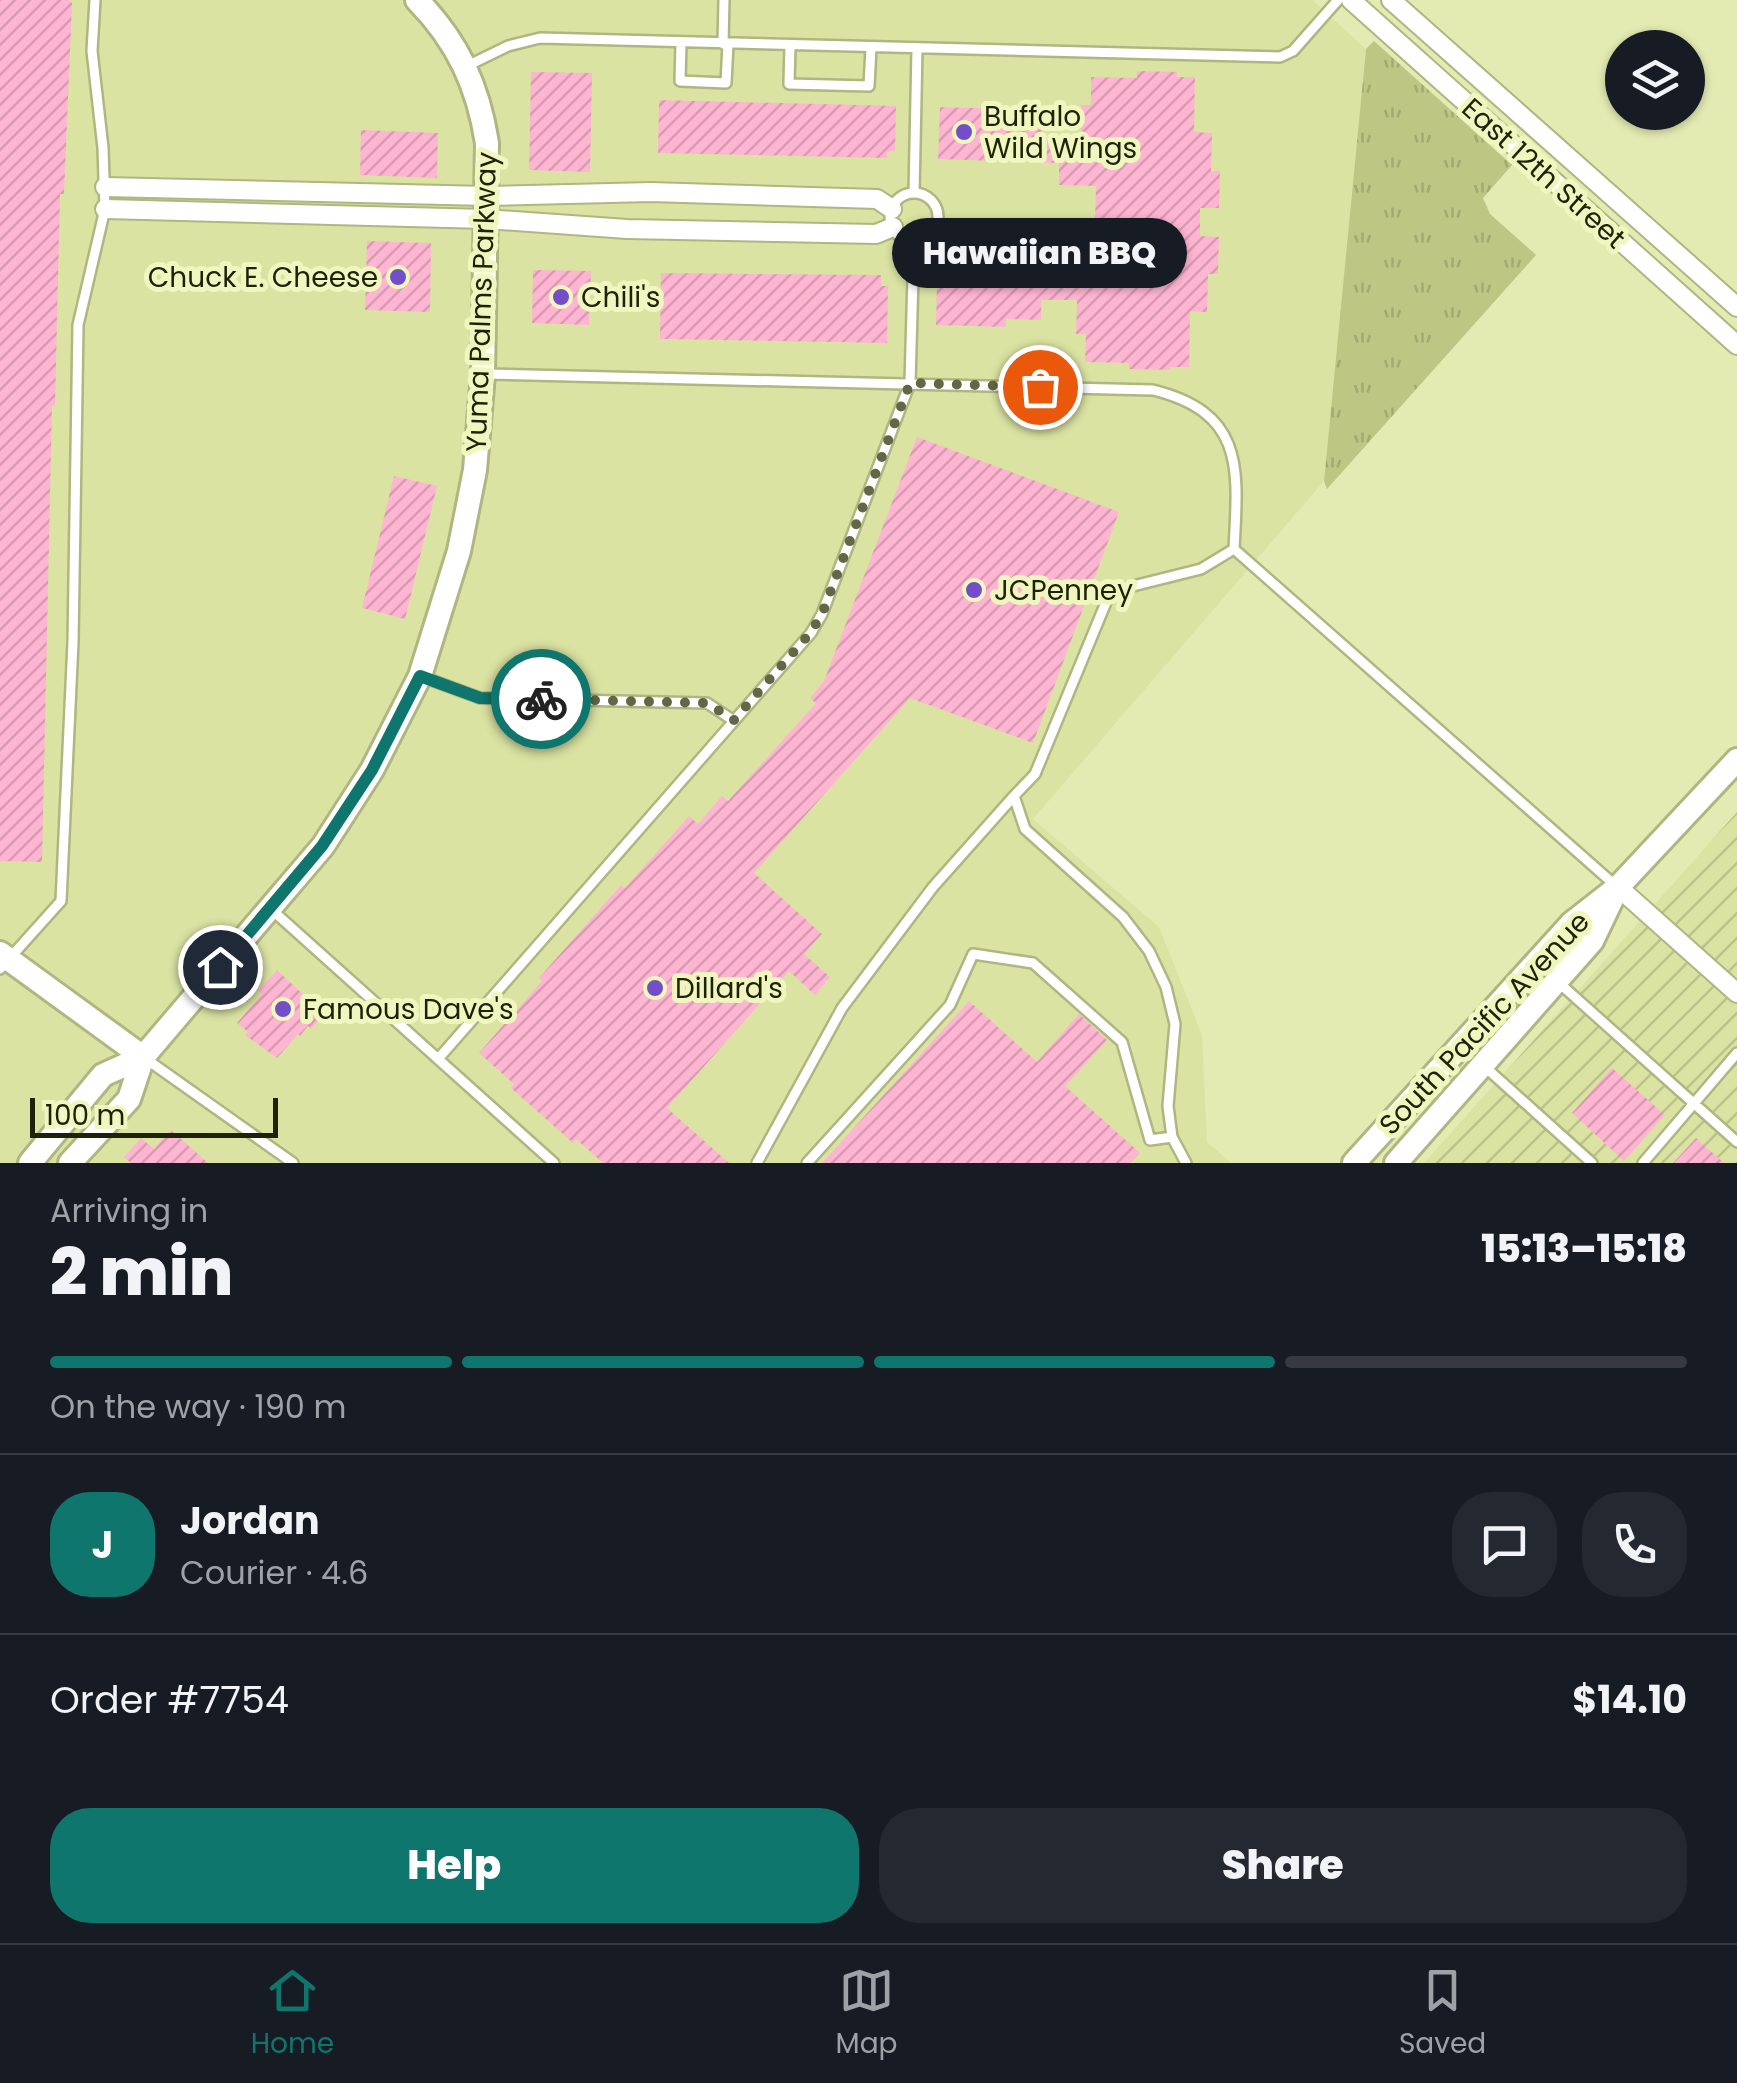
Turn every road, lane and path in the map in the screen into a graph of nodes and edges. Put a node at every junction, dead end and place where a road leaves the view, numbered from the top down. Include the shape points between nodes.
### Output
1 (95, 0) edge
2 (417, 0) edge
3 (724, 0) edge
4 (1338, 0) edge
5 (1351, 0) edge
6 (1391, 0) edge
7 (681, 43) junction
8 (726, 44) junction
9 (790, 46) junction
10 (871, 48) junction
11 (917, 49) junction
12 (467, 66) junction
13 (106, 187) junction
14 (914, 193) junction
15 (105, 208) junction
16 (486, 208) junction
17 (892, 218) junction
18 (1651, 231) junction
19 (914, 241) junction
20 (1632, 252) junction
21 (1737, 308) edge
22 (1737, 345) edge
23 (483, 374) junction
24 (910, 383) junction
25 (1234, 549) junction
26 (420, 676) junction
27 (734, 720) junction
28 (1737, 760) edge
29 (1014, 796) junction
30 (1618, 888) junction
31 (270, 908) junction
32 (3, 960) edge
33 (1558, 982) junction
34 (1737, 993) edge
35 (1737, 1053) edge
36 (144, 1057) junction
37 (438, 1059) junction
38 (1482, 1066) junction
39 (1694, 1104) junction
40 (1172, 1137) junction
41 (1737, 1142) edge
42 (30, 1163) edge
43 (70, 1163) edge
44 (293, 1163) edge
45 (554, 1163) edge
46 (756, 1163) edge
47 (807, 1163) edge
48 (1186, 1163) edge
49 (1354, 1163) edge
50 (1396, 1163) edge
51 (1592, 1163) edge
52 (1643, 1163) edge

1 - 13 lane via 92,50
2 - 12 street, Yuma Palms Parkway
3 - 8 lane
4 - 11 lane via 1293,52 1280,57
5 - 20 street, East 12th Street
6 - 18 street, East 12th Street
7 - 8 lane
7 - 8 lane via 680,80 726,83
7 - 12 lane via 540,38
8 - 9 lane
9 - 10 lane
9 - 10 lane via 789,84 869,86
10 - 11 lane
11 - 14 lane
12 - 16 street, Yuma Palms Parkway via 487,143
13 - 15 lane
13 - 16 street
14 - 17 lane via 900,197
14 - 19 lane via 928,198 938,218 933,232
15 - 16 street
15 - 32 lane via 78,325 61,901
16 - 17 street via 627,229 876,234
16 - 17 street via 651,192 877,198
16 - 23 street, Yuma Palms Parkway
17 - 19 lane via 901,237
18 - 20 street
18 - 21 street, East 12th Street
19 - 24 lane
20 - 22 street, East 12th Street
23 - 24 lane
23 - 26 street, Yuma Palms Parkway via 459,551
24 - 25 lane via 1152,390 1194,405 1222,433 1238,473
24 - 27 lane via 822,614
25 - 29 lane via 1201,570 1122,589 1107,600 1035,774
25 - 30 lane
26 - 27 lane via 480,698 707,703
26 - 31 street, Yuma Palms Parkway via 372,770
27 - 37 lane
28 - 30 street, South Pacific Avenue
29 - 40 lane via 1025,829 1123,917 1166,987 1175,1024
29 - 46 lane via 933,887 842,1008
30 - 33 street, South Pacific Avenue via 1592,941
30 - 34 street
30 - 49 street, South Pacific Avenue via 1572,923
31 - 36 street, Yuma Palms Parkway
31 - 37 lane
32 - 36 street
33 - 38 street, South Pacific Avenue
33 - 39 lane
35 - 39 lane
36 - 42 street via 103,1075
36 - 43 street via 129,1100
36 - 44 lane
37 - 45 lane
38 - 50 street, South Pacific Avenue
38 - 51 lane
39 - 41 lane
39 - 52 lane
40 - 47 lane via 1150,1140 1122,1042 1033,963 973,954 950,1005
40 - 48 lane

